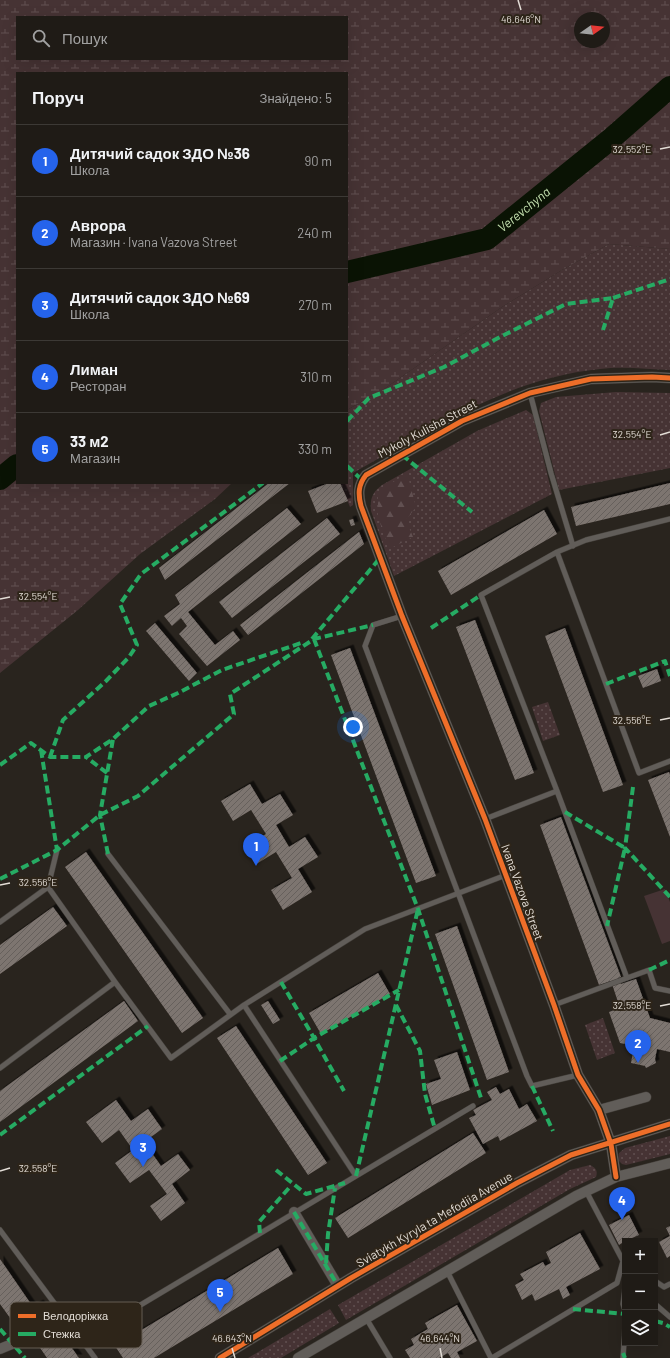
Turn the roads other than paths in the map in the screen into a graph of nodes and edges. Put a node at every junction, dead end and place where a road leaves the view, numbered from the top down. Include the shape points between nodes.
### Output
1 (670, 378) edge
2 (530, 393) junction
3 (670, 519) edge
4 (573, 546) junction
5 (557, 552) junction
6 (402, 616) junction
7 (670, 761) edge
8 (557, 791) junction
9 (485, 819) junction
10 (57, 850) dead end
11 (108, 854) dead end
12 (506, 875) junction
13 (48, 887) junction
14 (458, 894) junction
15 (0, 922) edge
16 (627, 978) junction
17 (115, 982) junction
18 (670, 991) edge
19 (244, 1005) junction
20 (554, 1005) junction
21 (230, 1014) junction
22 (0, 1068) edge
23 (578, 1075) junction
24 (646, 1097) dead end
25 (473, 1106) dead end
26 (599, 1110) junction
27 (670, 1124) edge
28 (611, 1144) junction
29 (670, 1163) edge
30 (356, 1176) junction
31 (616, 1177) junction
32 (586, 1191) junction
33 (294, 1212) junction
34 (0, 1230) edge
35 (622, 1259) edge
36 (622, 1269) edge
37 (446, 1271) junction
38 (658, 1283) edge
39 (670, 1284) edge
40 (338, 1286) junction
41 (54, 1302) edge
42 (142, 1304) edge
43 (658, 1307) edge
44 (670, 1317) edge
45 (366, 1318) junction
46 (10, 1345) edge
47 (624, 1346) edge
48 (87, 1348) edge
49 (0, 1349) edge
50 (302, 1357) edge
51 (94, 1358) edge
52 (220, 1358) edge
53 (390, 1358) edge
54 (491, 1358) edge
55 (623, 1358) edge

1 - 2 street, Mykoly Kulisha Street via 591,379
2 - 4 lane
2 - 6 street, Mykoly Kulisha Street via 462,421 366,475 362,480 359,488 361,506
3 - 4 lane via 586,540
4 - 5 lane
5 - 7 lane via 639,773
5 - 8 lane via 481,595
6 - 9 street, Ivana Vazova Street
6 - 14 lane via 373,624 365,646
8 - 9 lane
8 - 16 lane
9 - 12 street, Ivana Vazova Street
10 - 13 lane
11 - 21 lane
12 - 14 lane
12 - 20 street, Ivana Vazova Street
13 - 15 lane
13 - 17 lane
14 - 19 lane via 365,929
14 - 23 lane via 532,1086
16 - 18 lane via 649,970 655,988
16 - 20 lane
17 - 21 lane via 171,1058
17 - 22 lane
19 - 21 lane
19 - 30 lane
20 - 23 street, Ivana Vazova Street
23 - 26 street, Ivana Vazova Street
24 - 26 street
25 - 30 lane
26 - 28 street, Ivana Vazova Street
27 - 28 street, Sviatykh Kyryla ta Mefodiia Avenue
28 - 31 street, Ivana Vazova Street
28 - 40 street, Sviatykh Kyryla ta Mefodiia Avenue via 571,1155 517,1183
29 - 31 street
30 - 33 lane
31 - 32 street
32 - 35 lane
32 - 37 street
33 - 40 street
33 - 42 lane
34 - 41 lane
36 - 54 lane via 617,1283
37 - 45 street
37 - 54 lane
38 - 39 lane via 664,1287
40 - 52 street, Sviatykh Kyryla ta Mefodiia Avenue
43 - 44 lane
45 - 50 street
45 - 53 lane
46 - 49 street
47 - 55 lane
48 - 51 lane

